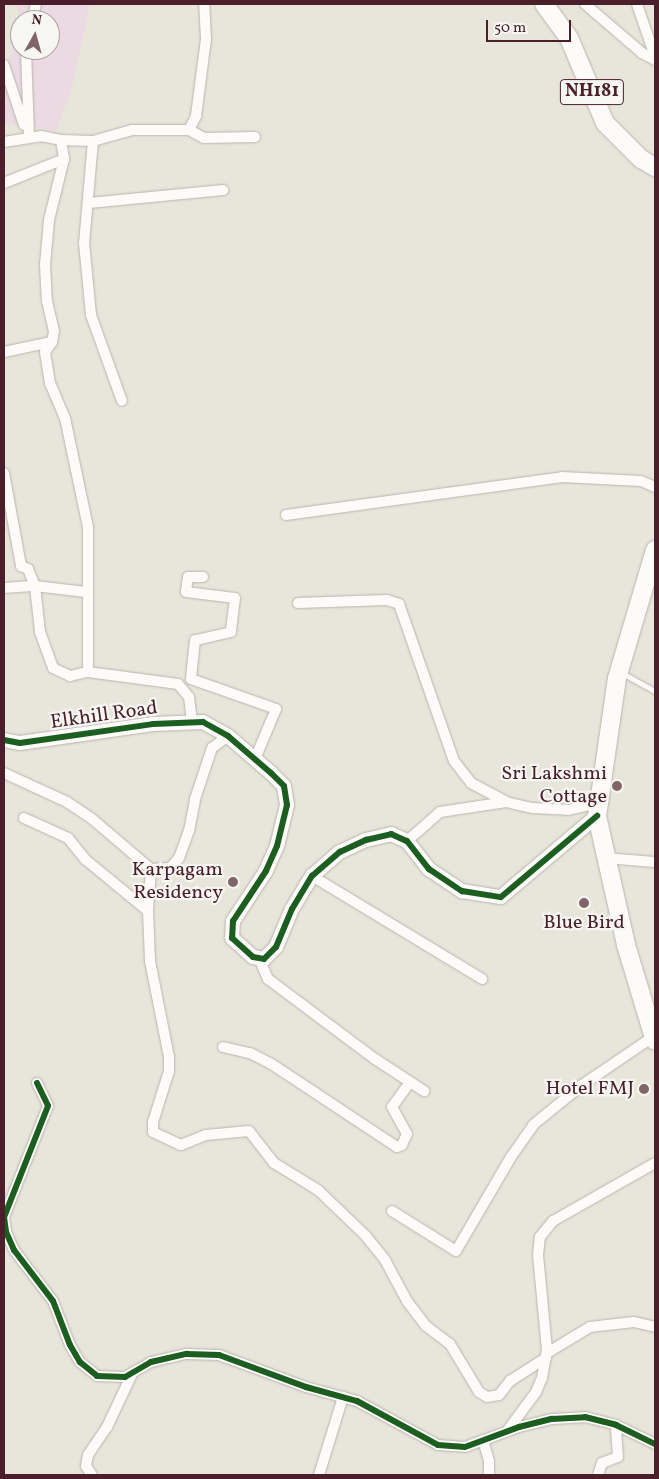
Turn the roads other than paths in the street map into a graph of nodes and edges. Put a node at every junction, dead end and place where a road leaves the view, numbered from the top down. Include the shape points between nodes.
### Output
1 (204, 4) edge
2 (544, 4) edge
3 (585, 4) edge
4 (637, 4) edge
5 (655, 59) edge
6 (26, 60) edge
7 (4, 65) edge
8 (189, 130) junction
9 (255, 137) dead end
10 (29, 138) junction
11 (62, 140) junction
12 (93, 141) junction
13 (4, 142) edge
14 (64, 160) junction
15 (655, 167) edge
16 (4, 183) edge
17 (223, 190) dead end
18 (89, 203) junction
19 (52, 342) junction
20 (4, 352) edge
21 (122, 400) dead end
22 (4, 473) edge
23 (655, 487) edge
24 (286, 515) dead end
25 (655, 550) edge
26 (203, 577) dead end
27 (35, 586) junction
28 (4, 588) edge
29 (86, 592) junction
30 (298, 602) dead end
31 (619, 671) junction
32 (88, 672) junction
33 (655, 691) edge
34 (192, 723) junction
35 (228, 736) junction
36 (4, 740) edge
37 (255, 760) junction
38 (4, 773) edge
39 (506, 802) junction
40 (598, 809) junction
41 (24, 818) dead end
42 (407, 841) junction
43 (605, 858) junction
44 (655, 862) edge
45 (151, 870) junction
46 (312, 876) junction
47 (148, 911) junction
48 (259, 958) junction
49 (482, 979) dead end
50 (654, 1039) edge
51 (223, 1047) dead end
52 (410, 1082) junction
53 (37, 1083) dead end
54 (424, 1091) dead end
55 (655, 1163) edge
56 (392, 1211) dead end
57 (655, 1327) edge
58 (546, 1356) junction
59 (132, 1374) junction
60 (343, 1397) junction
61 (616, 1425) junction
62 (508, 1431) junction
63 (483, 1440) junction
64 (655, 1444) edge
65 (92, 1475) edge
66 (319, 1475) edge
67 (489, 1475) edge
68 (598, 1475) edge

1 - 8 street via 206,38 196,116
2 - 15 highway, NH181 via 569,38 605,123 641,159
3 - 5 street via 642,54
4 - 5 street
6 - 10 street
7 - 10 street
8 - 9 street via 204,138
8 - 12 street via 132,130
10 - 11 street via 41,136
10 - 13 street
11 - 12 street
11 - 14 street
12 - 18 street
14 - 16 street
14 - 19 street via 49,220 45,265 47,301 54,331
17 - 18 street
18 - 21 street via 84,243 91,315
19 - 20 street
19 - 29 street via 45,352 50,383 66,418 88,527
22 - 27 street via 20,566 28,569
23 - 24 street via 641,481 562,477
25 - 31 highway
26 - 37 street via 188,577 186,592 235,598 231,632 195,640 191,679 276,709
27 - 28 street
27 - 29 street
27 - 32 street via 40,632 53,668 70,676
29 - 32 street
30 - 39 street via 387,600 400,604 454,761 471,783
31 - 33 lane
31 - 40 highway
32 - 34 street via 178,684 189,697
34 - 35 street, Elkhill Road via 203,722
34 - 36 street, Elkhill Road via 153,724 20,743
35 - 37 street, Elkhill Road
35 - 45 street via 212,748 179,858 170,868
37 - 48 street, Elkhill Road via 284,786 287,805 277,846 266,871 233,921 232,938 239,948
38 - 45 street via 67,802 91,818
39 - 40 street via 568,810
39 - 42 street via 440,812
40 - 42 street via 516,887 501,897 462,891 429,869
40 - 43 highway
41 - 47 street via 68,838 86,860
42 - 46 street via 391,834 366,840 340,852
43 - 44 street
43 - 50 highway
45 - 47 street
46 - 48 street via 292,909 276,947 264,959
46 - 49 street
47 - 58 street via 150,961 169,1057 169,1071 153,1122 153,1132 180,1144 206,1134 249,1131 274,1163 318,1190 366,1235 385,1260 407,1301 426,1326 450,1344 479,1392 487,1397 498,1395
48 - 52 street via 268,979
50 - 56 street via 582,1085 533,1125 456,1251
51 - 52 street via 250,1053 270,1063 397,1147 402,1145 407,1134 392,1107
52 - 54 street
53 - 59 street via 48,1106 4,1217 6,1232 14,1250 53,1300 80,1362 97,1376 125,1377
55 - 58 street via 553,1221 540,1237 538,1255
57 - 58 street via 634,1322 590,1327
58 - 62 street via 536,1392
59 - 60 street via 151,1362 187,1354 219,1355
59 - 65 street via 107,1427 88,1455 86,1466
60 - 63 street via 401,1423 438,1445 465,1447
60 - 66 street
61 - 62 street via 585,1417 552,1419
61 - 64 street
61 - 68 street via 618,1457 602,1463
62 - 63 street
63 - 67 street

